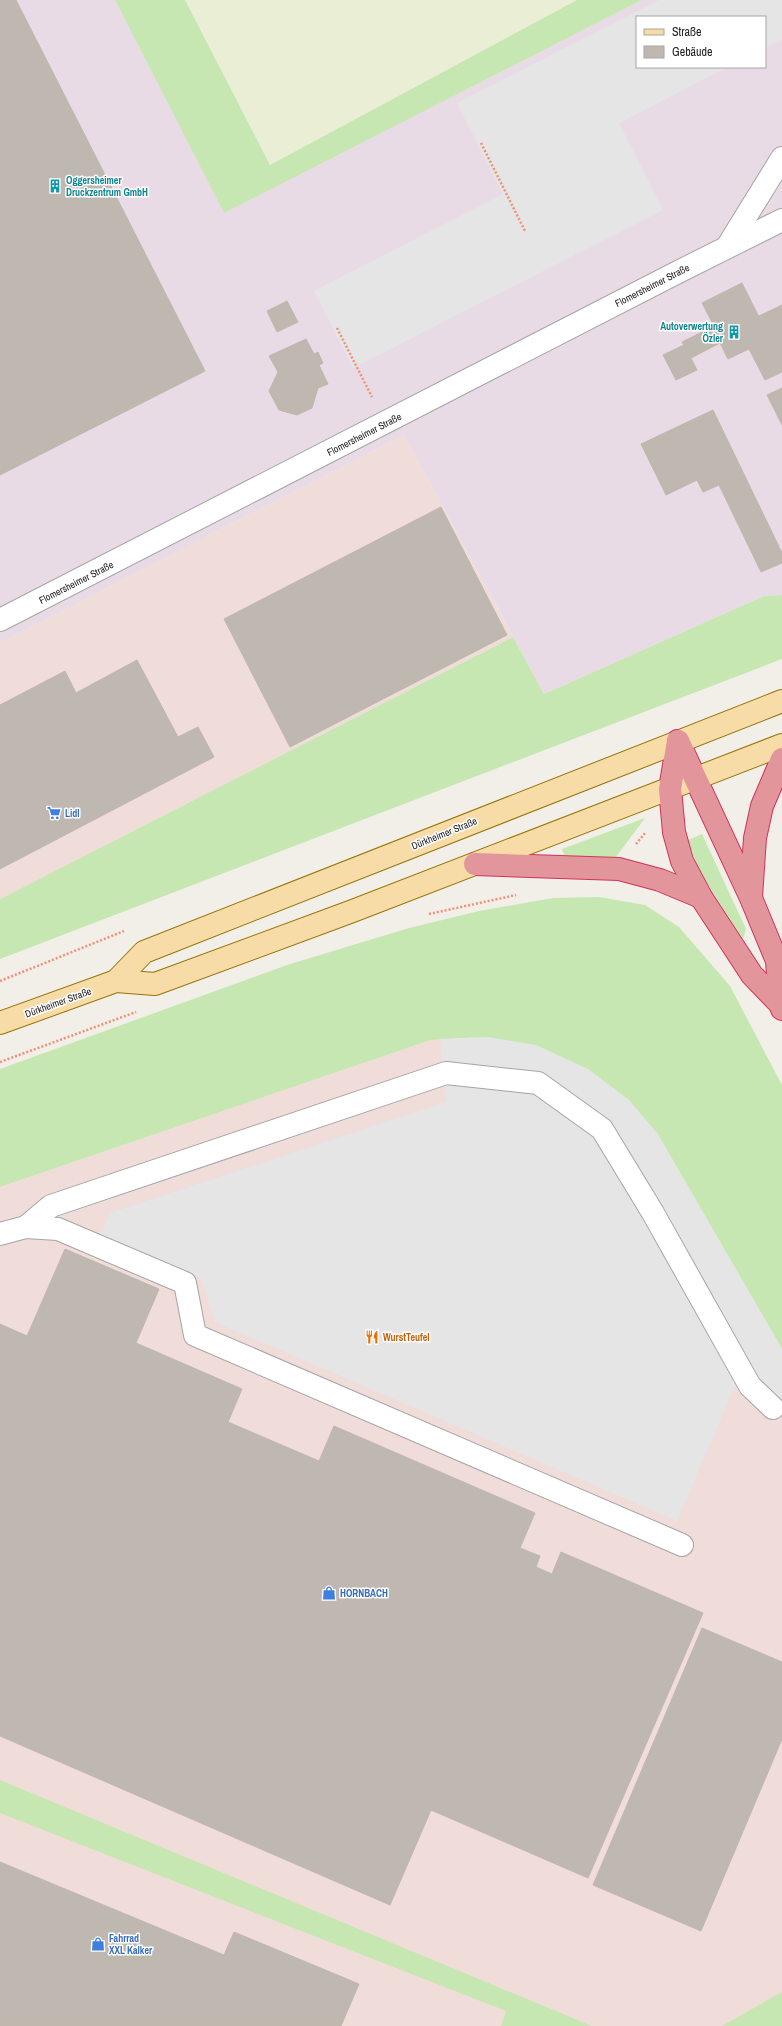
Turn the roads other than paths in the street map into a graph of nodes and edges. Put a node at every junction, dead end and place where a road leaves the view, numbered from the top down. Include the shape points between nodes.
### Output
1 (782, 158) edge
2 (782, 220) edge
3 (727, 247) junction
4 (0, 620) edge
5 (782, 701) edge
6 (678, 741) junction
7 (782, 745) edge
8 (782, 759) edge
9 (696, 779) junction
10 (670, 789) junction
11 (475, 864) junction
12 (701, 897) junction
13 (751, 898) junction
14 (116, 982) junction
15 (781, 1007) edge
16 (0, 1023) edge
17 (26, 1227) junction
18 (0, 1234) edge
19 (773, 1408) dead end
20 (682, 1545) dead end

1 - 3 street
2 - 3 street, Flomersheimer Straße
3 - 4 street, Flomersheimer Straße
5 - 6 main road, Dürkheimer Straße
6 - 9 highway
6 - 10 highway
6 - 14 main road, Dürkheimer Straße via 144,952
7 - 9 main road, Dürkheimer Straße
8 - 13 highway via 762,806 756,838
9 - 10 main road, Dürkheimer Straße
9 - 13 highway
10 - 11 main road, Dürkheimer Straße
10 - 12 highway via 676,839 682,861
11 - 12 highway via 620,868 660,880
11 - 14 main road, Dürkheimer Straße via 155,984
12 - 15 highway via 752,975
13 - 15 highway via 777,961
14 - 16 main road, Dürkheimer Straße
17 - 18 street
17 - 19 street via 51,1206 446,1073 538,1083 602,1129 653,1213 750,1386
17 - 20 street via 58,1229 185,1283 195,1335

